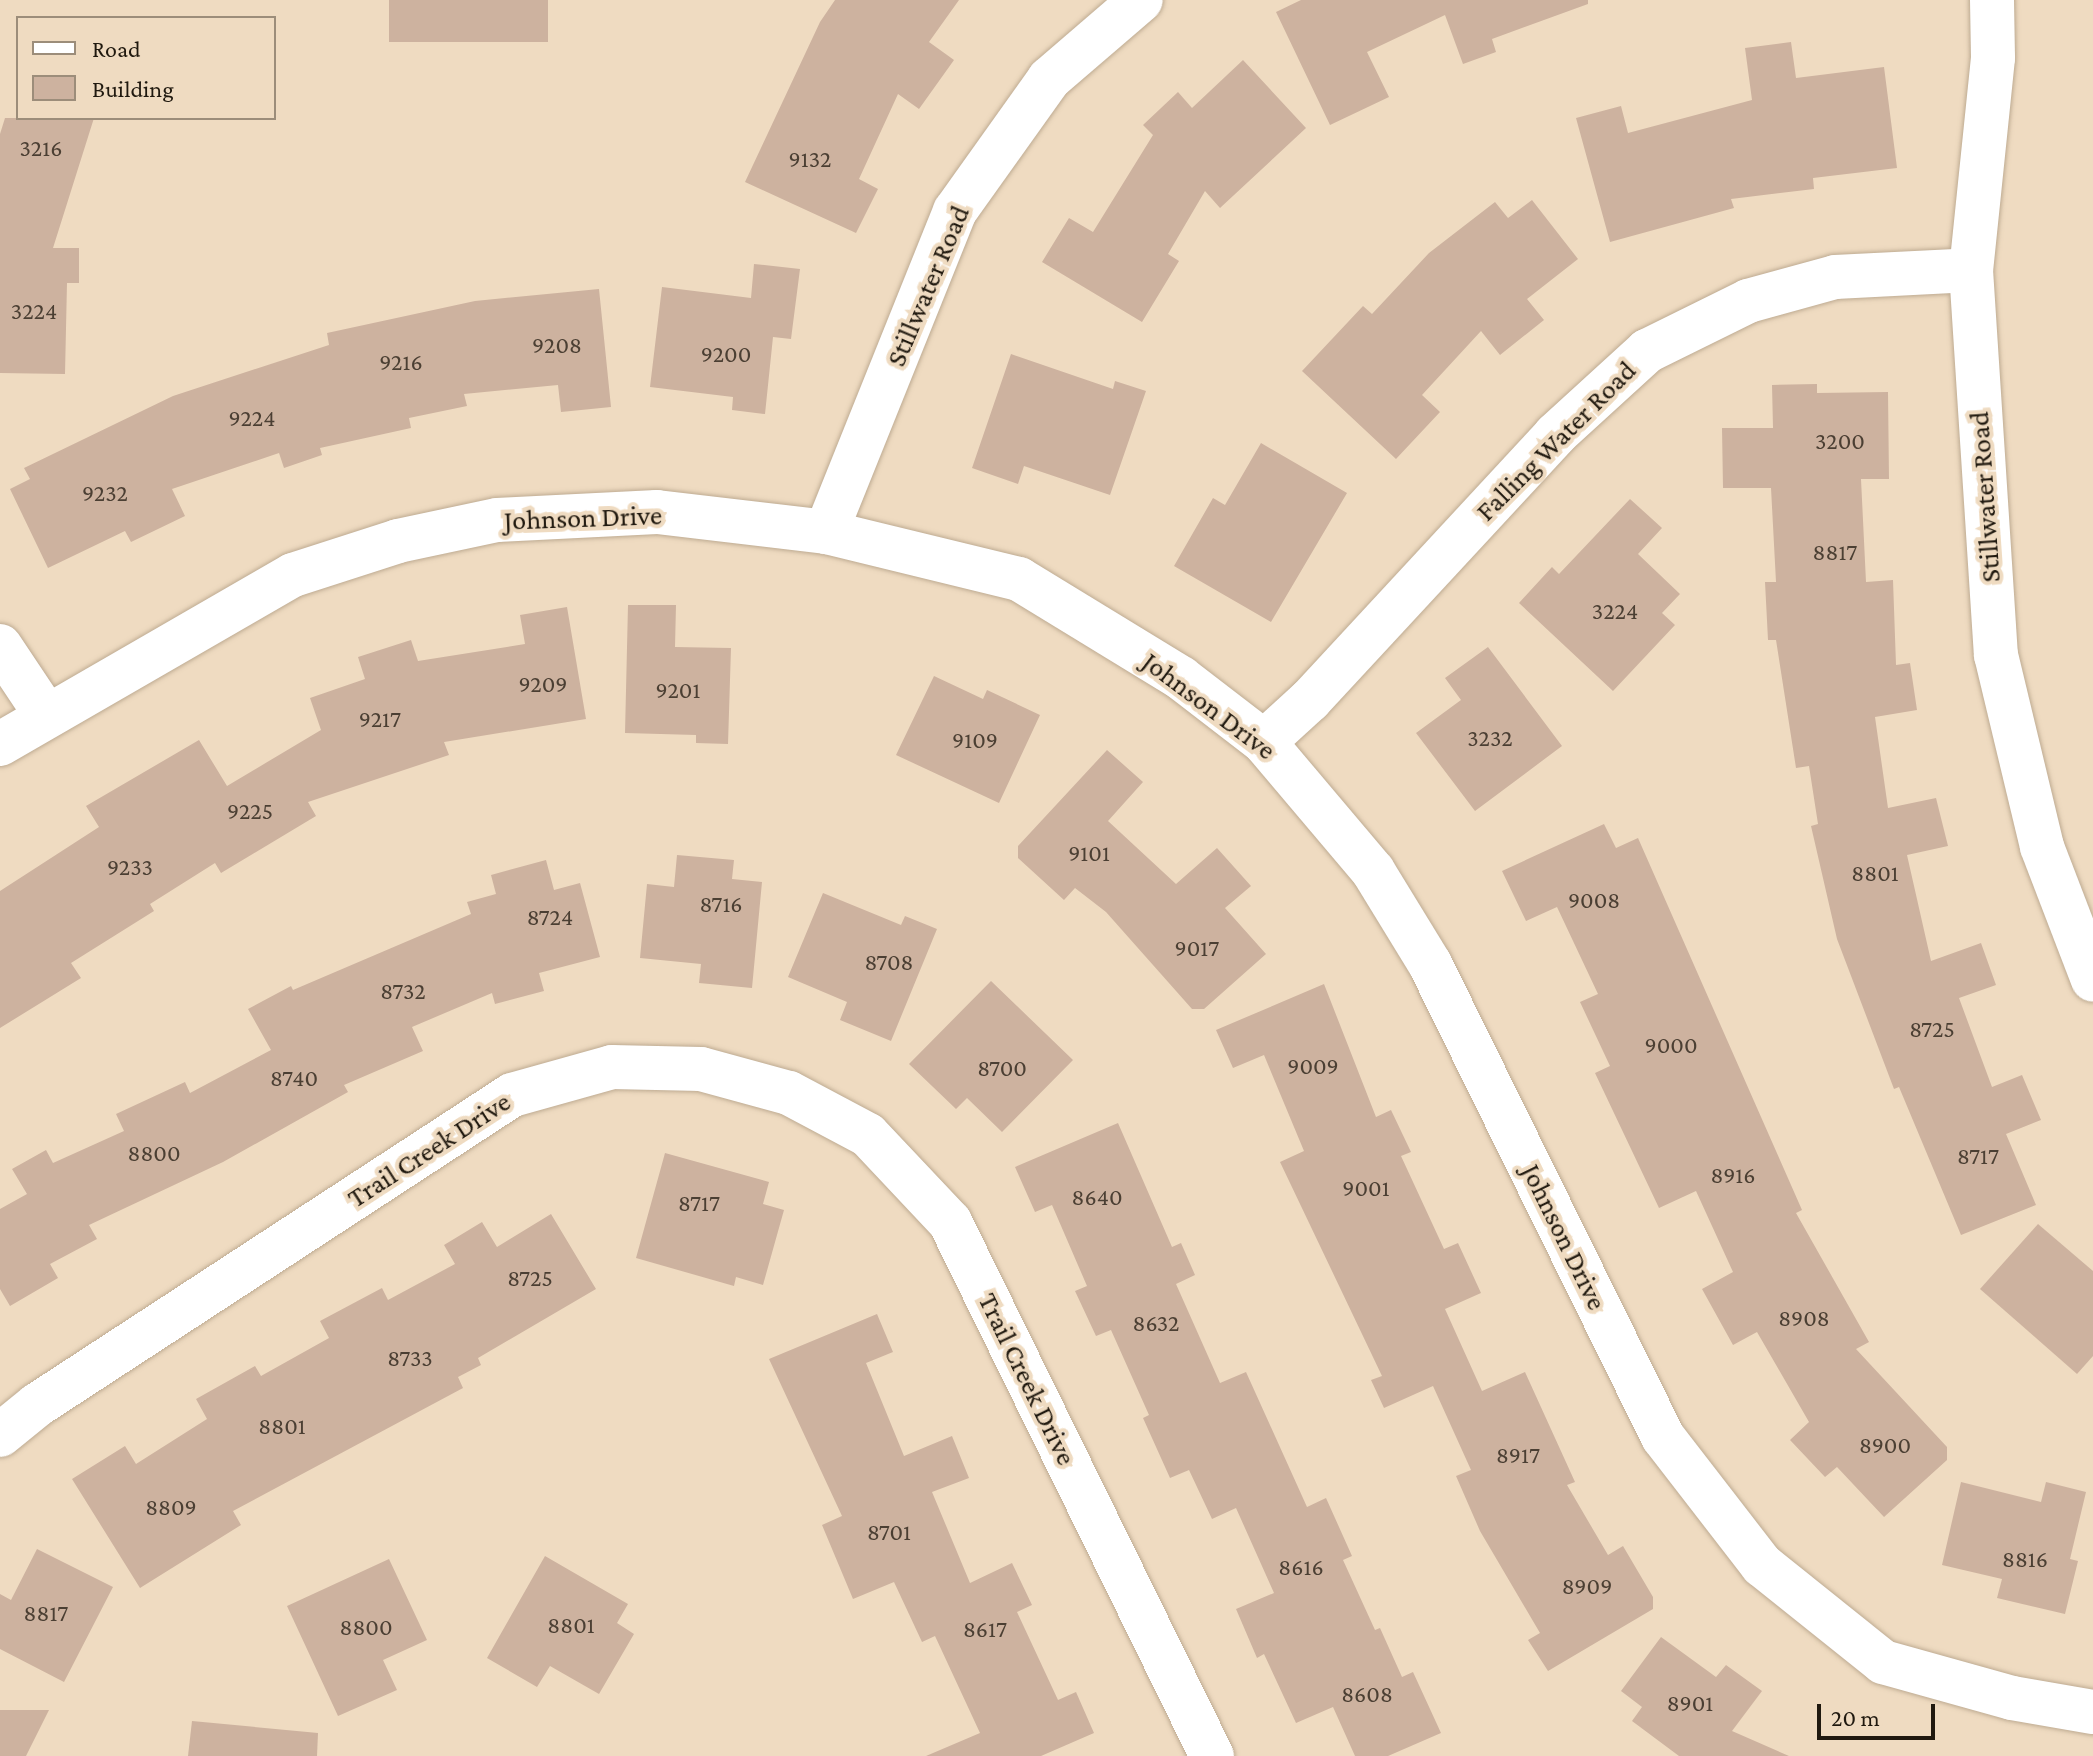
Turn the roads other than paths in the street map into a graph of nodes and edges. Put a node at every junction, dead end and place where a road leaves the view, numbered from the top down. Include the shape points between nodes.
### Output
1 (1141, 0) edge
2 (1992, 0) edge
3 (1971, 270) junction
4 (826, 532) junction
5 (0, 646) edge
6 (46, 715) junction
7 (1264, 742) junction
8 (0, 744) edge
9 (2093, 980) edge
10 (0, 1435) edge
11 (2093, 1712) edge
12 (1212, 1756) edge

1 - 4 street, Stillwater Road via 1049,79 955,211
2 - 3 street, Stillwater Road via 1993,58
3 - 7 street, Falling Water Road via 1835,277 1748,301 1647,351 1555,435 1310,700
3 - 9 street, Stillwater Road via 1996,655 2042,847
4 - 6 street, Johnson Drive via 657,512 584,512 497,520 398,541 293,575
4 - 7 street, Johnson Drive via 1019,579 1181,678
5 - 6 street
6 - 8 street, Johnson Drive
7 - 11 street, Johnson Drive via 1373,871 1430,964 1663,1437 1762,1565 1883,1662 2012,1698
10 - 12 street, Trail Creek Drive via 37,1405 512,1095 612,1067 701,1069 789,1093 868,1135 950,1222

